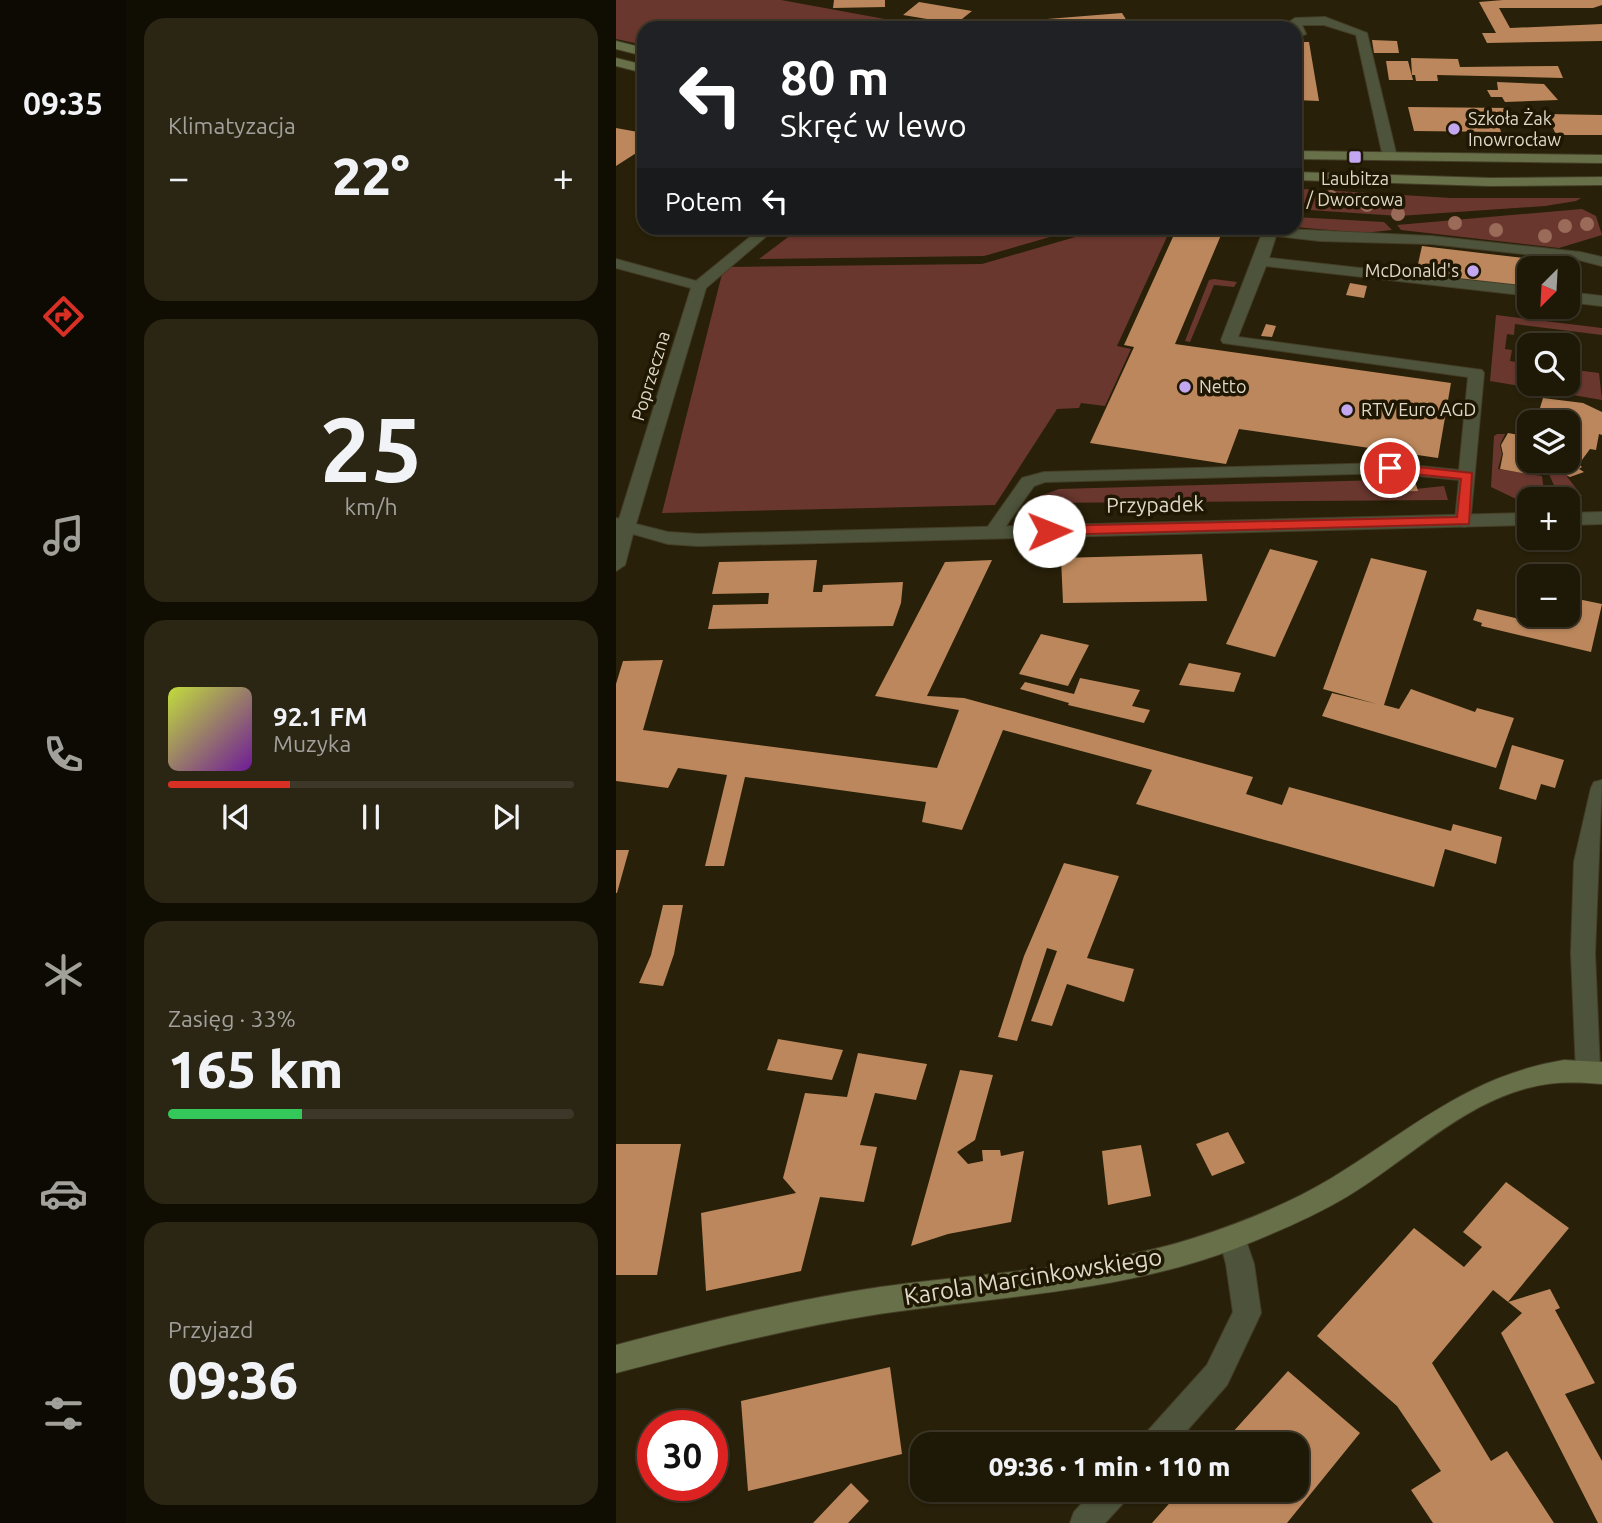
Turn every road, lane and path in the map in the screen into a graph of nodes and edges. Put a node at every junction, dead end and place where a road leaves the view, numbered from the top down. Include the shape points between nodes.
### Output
1 (1302, 22) edge
2 (616, 45) edge
3 (637, 50) edge
4 (616, 62) edge
5 (637, 67) edge
6 (1302, 155) edge
7 (1390, 157) junction
8 (1602, 159) edge
9 (1302, 176) edge
10 (1602, 181) edge
11 (1302, 234) edge
12 (761, 235) edge
13 (1268, 235) edge
14 (1320, 237) junction
15 (1393, 258) junction
16 (1261, 261) junction
17 (1602, 262) edge
18 (616, 263) edge
19 (1310, 269) junction
20 (699, 286) junction
21 (1517, 289) edge
22 (1580, 298) edge
23 (1517, 299) edge
24 (1602, 301) edge
25 (1580, 305) edge
26 (1602, 308) edge
27 (1468, 476) junction
28 (1602, 518) edge
29 (1517, 519) edge
30 (1580, 519) edge
31 (1464, 521) junction
32 (622, 525) edge
33 (993, 532) junction
34 (616, 565) edge
35 (1602, 788) edge
36 (1595, 1072) edge
37 (1232, 1238) junction
38 (616, 1359) edge
39 (1167, 1432) edge
40 (1104, 1502) edge
41 (1085, 1523) edge

1 - 7 street via 1325,21 1361,33
2 - 3 main road
4 - 5 main road
6 - 7 main road
7 - 8 main road
9 - 10 main road
11 - 14 street
12 - 20 street
13 - 16 street
14 - 15 street
14 - 19 street
15 - 17 street via 1432,240
15 - 19 street
15 - 21 street
16 - 19 street
16 - 27 street via 1229,340 1476,373
18 - 20 street
19 - 23 street via 1330,277
20 - 32 street, Poprzeczna
22 - 24 street
25 - 26 street
27 - 31 street
27 - 33 street via 1390,468 1044,477 1028,481
28 - 30 street
29 - 31 street, Przypadek
31 - 33 street, Przypadek
32 - 33 street, Przypadek via 668,538 698,540
32 - 34 street, Poprzeczna
35 - 36 street, Karola Marcinkowskiego via 1585,862 1583,953
36 - 37 main road, Karola Marcinkowskiego via 1525,1075 1486,1091 1337,1189
37 - 38 main road, Karola Marcinkowskiego via 1101,1271 877,1301
37 - 39 street via 1247,1313 1217,1375
40 - 41 street

